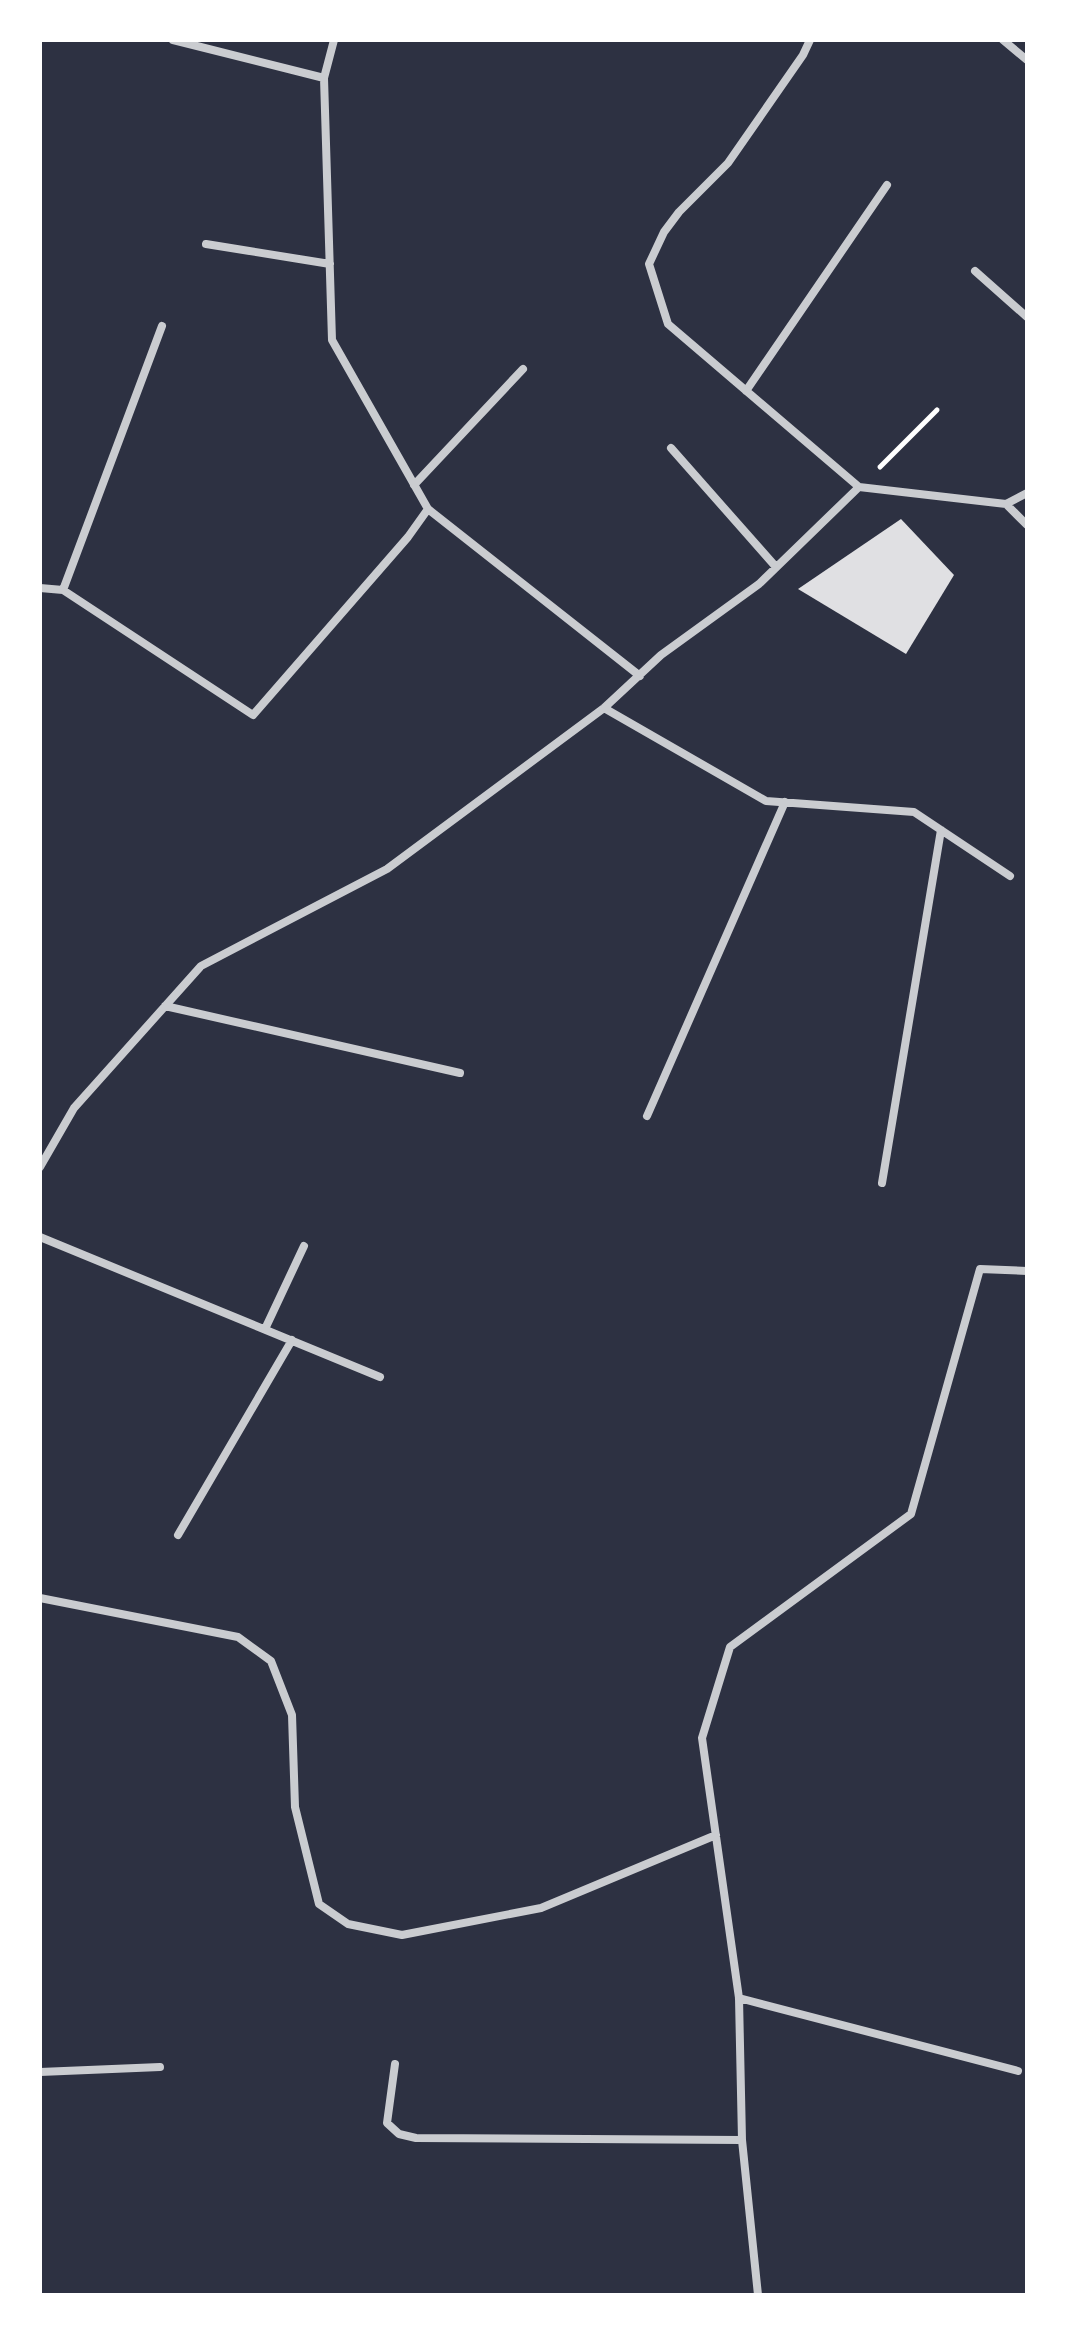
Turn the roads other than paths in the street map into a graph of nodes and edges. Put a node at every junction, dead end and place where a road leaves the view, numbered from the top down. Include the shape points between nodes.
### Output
1 (173, 40) edge
2 (334, 40) edge
3 (810, 40) edge
4 (1003, 40) edge
5 (1027, 60) edge
6 (324, 78) junction
7 (887, 185) dead end
8 (206, 244) dead end
9 (330, 264) junction
10 (975, 271) dead end
11 (1027, 317) edge
12 (162, 326) dead end
13 (523, 369) dead end
14 (746, 391) junction
15 (671, 448) dead end
16 (414, 485) junction
17 (859, 487) junction
18 (1027, 493) edge
19 (1006, 504) junction
20 (428, 509) junction
21 (1027, 525) edge
22 (776, 567) junction
23 (40, 588) edge
24 (63, 590) junction
25 (640, 676) junction
26 (604, 708) junction
27 (785, 802) junction
28 (941, 830) junction
29 (1010, 876) dead end
30 (165, 1006) junction
31 (460, 1073) dead end
32 (647, 1116) dead end
33 (40, 1167) edge
34 (882, 1183) dead end
35 (40, 1237) edge
36 (304, 1246) dead end
37 (1027, 1271) edge
38 (265, 1329) junction
39 (292, 1340) junction
40 (380, 1377) dead end
41 (178, 1535) dead end
42 (40, 1598) edge
43 (716, 1835) junction
44 (739, 1998) junction
45 (395, 2064) dead end
46 (160, 2067) dead end
47 (1018, 2071) dead end
48 (40, 2072) edge
49 (742, 2140) junction
50 (758, 2295) edge

1 - 6 street
2 - 6 street
3 - 14 street via 728,163 664,232 649,264 668,324
4 - 5 street
6 - 9 street
7 - 14 street
8 - 9 street
9 - 16 street via 332,340
10 - 11 street
12 - 24 street
13 - 16 street
14 - 17 street
15 - 22 street
16 - 20 street
17 - 19 street
17 - 22 street
18 - 19 street
19 - 21 street
20 - 24 street via 253,715
20 - 25 street
22 - 25 street
23 - 24 street
25 - 26 street
26 - 27 street via 766,801
26 - 30 street via 387,869 201,966
27 - 28 street via 914,812
27 - 32 street
28 - 29 street
28 - 34 street
30 - 31 street
30 - 33 street via 74,1108
35 - 38 street
36 - 38 street
37 - 43 street via 980,1269 911,1514 730,1647 702,1738
38 - 39 street
39 - 40 street
39 - 41 street
42 - 43 street via 238,1637 271,1661 292,1715 295,1807 319,1904 348,1924 402,1935 541,1908
43 - 44 street
44 - 47 street
44 - 49 street
45 - 49 street via 387,2123 399,2134 416,2138
46 - 48 street
49 - 50 street

